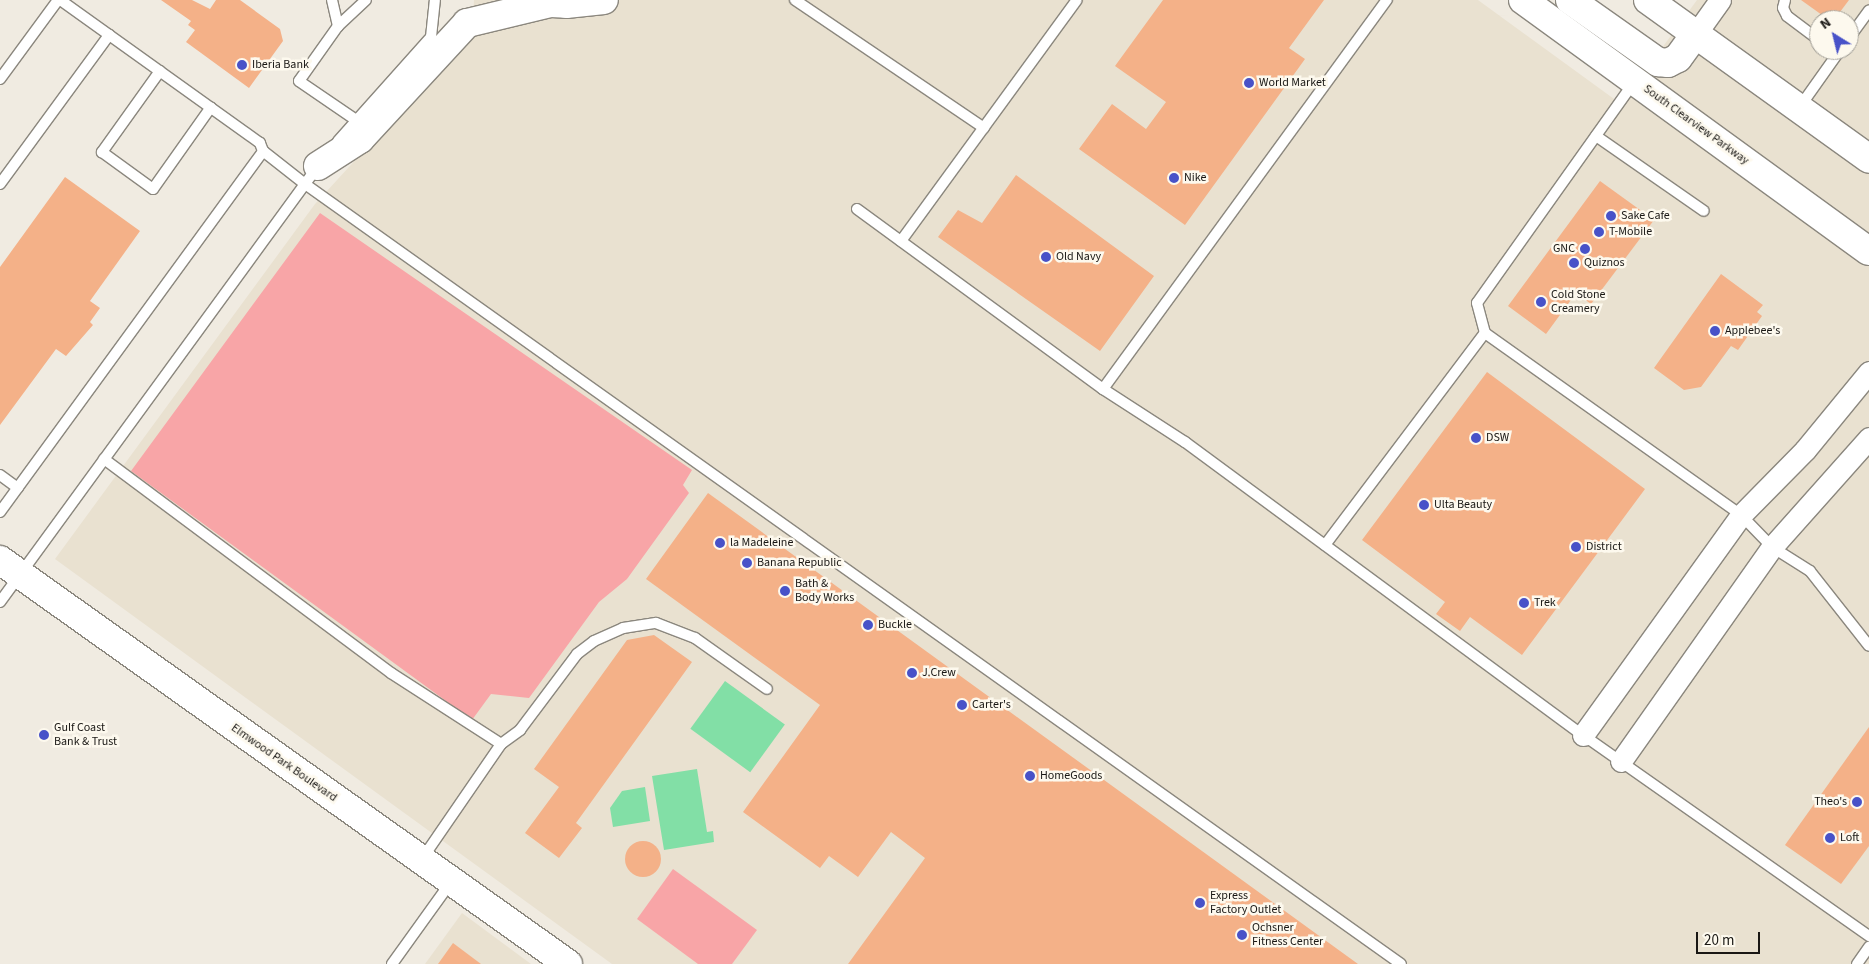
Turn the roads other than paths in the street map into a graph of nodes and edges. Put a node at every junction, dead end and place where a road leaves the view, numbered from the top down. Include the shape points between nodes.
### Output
1 (59, 0) edge
2 (332, 0) edge
3 (366, 0) edge
4 (435, 0) edge
5 (508, 0) edge
6 (604, 0) edge
7 (795, 0) edge
8 (1077, 0) edge
9 (1387, 0) edge
10 (1523, 0) edge
11 (1570, 0) edge
12 (1648, 0) edge
13 (1720, 0) edge
14 (1785, 0) edge
15 (550, 3) junction
16 (1869, 10) edge
17 (1859, 24) edge
18 (338, 26) junction
19 (1809, 32) edge
20 (109, 35) junction
21 (1695, 35) junction
22 (1830, 60) edge
23 (160, 71) junction
24 (0, 79) edge
25 (1635, 81) junction
26 (211, 107) junction
27 (1799, 109) junction
28 (356, 120) junction
29 (984, 128) junction
30 (1596, 136) junction
31 (264, 150) junction
32 (1869, 159) edge
33 (311, 175) junction
34 (0, 184) edge
35 (857, 209) dead end
36 (1704, 211) dead end
37 (901, 241) junction
38 (1869, 251) edge
39 (1485, 334) junction
40 (1869, 372) edge
41 (1103, 389) junction
42 (1869, 438) edge
43 (104, 459) junction
44 (0, 475) edge
45 (18, 488) junction
46 (0, 512) edge
47 (1741, 515) junction
48 (1325, 545) junction
49 (1772, 547) junction
50 (10, 568) edge
51 (0, 602) edge
52 (1869, 646) edge
53 (767, 689) dead end
54 (1583, 735) junction
55 (501, 744) junction
56 (1621, 761) junction
57 (421, 860) junction
58 (452, 882) junction
59 (1869, 936) edge
60 (1869, 947) edge
61 (392, 964) edge
62 (568, 964) edge
63 (1401, 964) edge
64 (1857, 964) edge

1 - 20 lane
1 - 24 lane
2 - 18 lane
3 - 18 lane
4 - 28 lane via 431,38
5 - 15 main road
6 - 15 main road
7 - 29 lane
8 - 29 lane
9 - 41 lane
10 - 25 main road, South Clearview Parkway
11 - 21 main road via 1658,62 1668,63 1678,58
12 - 21 main road
13 - 21 street
14 - 19 lane via 1783,8 1787,16
15 - 33 main road via 467,23 360,139
16 - 17 lane
18 - 28 lane via 299,82
20 - 23 lane
20 - 34 lane
21 - 27 main road
22 - 27 lane
23 - 26 lane
23 - 26 lane via 102,152 153,189
25 - 30 lane
25 - 38 main road, South Clearview Parkway
26 - 31 lane via 260,143
27 - 32 main road
28 - 33 lane
29 - 37 lane
30 - 36 lane
30 - 39 lane via 1477,303
31 - 33 lane
31 - 45 lane
33 - 43 lane
33 - 63 lane
35 - 37 lane
37 - 41 lane
39 - 47 lane
39 - 48 lane
40 - 47 street via 1804,450
41 - 48 lane via 1185,442
42 - 49 street
43 - 50 lane
43 - 55 lane via 391,673
44 - 45 lane
45 - 46 lane
47 - 49 lane
47 - 54 street
48 - 54 lane
49 - 52 lane via 1810,571
49 - 56 street
50 - 51 lane
50 - 57 main road, Elmwood Park Boulevard
53 - 55 lane via 695,638 656,623 623,628 594,641 577,654 520,730
54 - 56 lane
55 - 57 lane
56 - 59 lane
57 - 58 main road, Elmwood Park Boulevard
58 - 61 lane
58 - 62 main road, Elmwood Park Boulevard
60 - 64 lane

